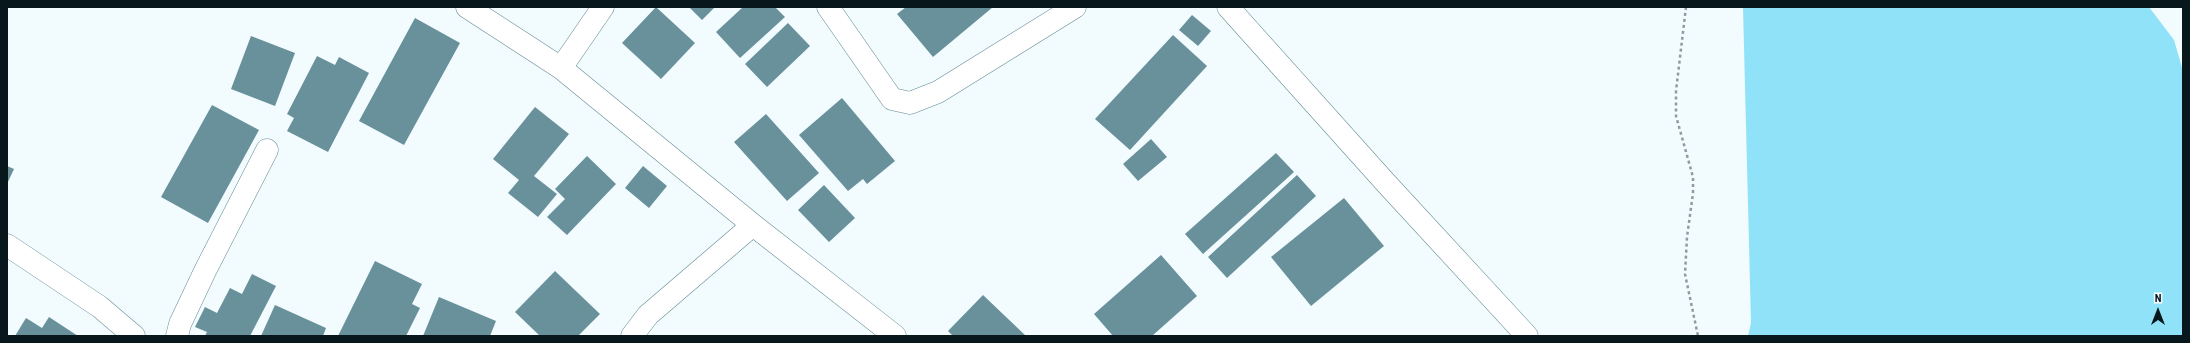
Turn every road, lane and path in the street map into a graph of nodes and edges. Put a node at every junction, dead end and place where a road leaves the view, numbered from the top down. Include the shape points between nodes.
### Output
1 (467, 7) edge
2 (603, 7) edge
3 (828, 7) edge
4 (1075, 7) edge
5 (1228, 7) edge
6 (1686, 7) edge
7 (561, 68) junction
8 (266, 150) dead end
9 (753, 225) junction
10 (7, 245) edge
11 (134, 336) edge
12 (177, 336) edge
13 (632, 336) edge
14 (895, 336) edge
15 (1527, 336) edge
16 (1698, 336) edge

1 - 7 street
2 - 7 street
3 - 4 street via 892,99 910,103 938,92
5 - 15 street via 1384,182
6 - 16 path via 1676,91 1676,116 1693,177 1685,274
7 - 9 street
8 - 12 street via 205,271
9 - 13 street via 648,315
9 - 14 street
10 - 11 street via 100,307

